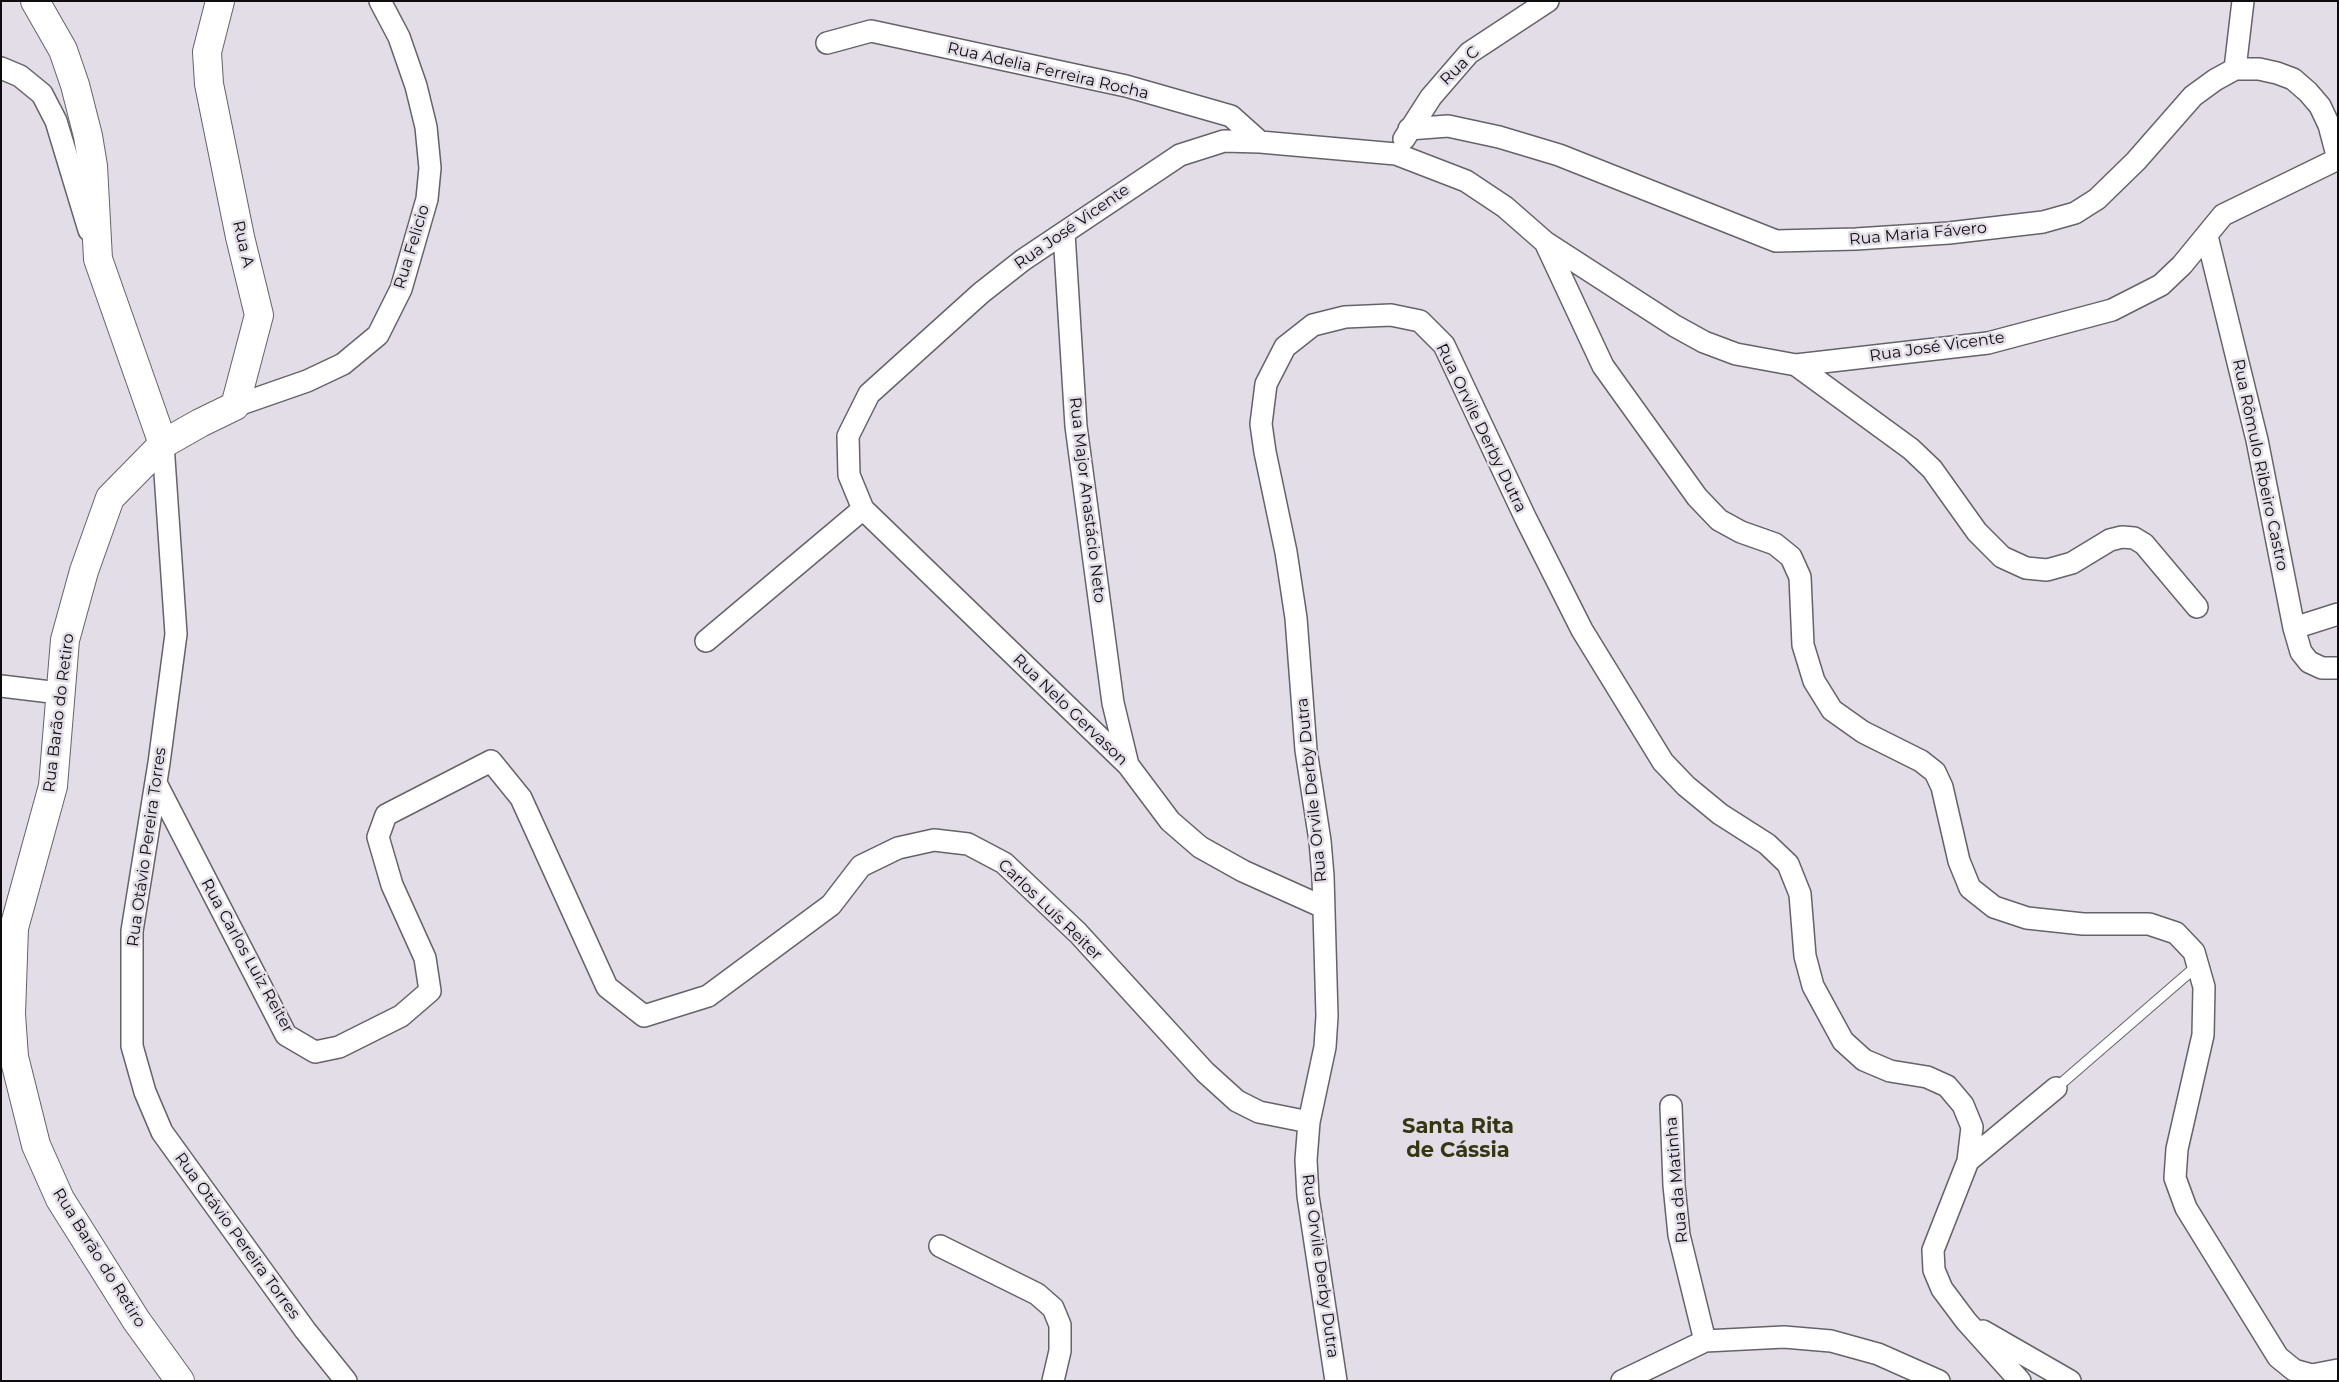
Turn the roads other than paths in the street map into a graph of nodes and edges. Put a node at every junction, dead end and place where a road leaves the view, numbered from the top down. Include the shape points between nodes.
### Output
1 (35, 1) edge
2 (220, 1) edge
3 (380, 1) edge
4 (1548, 1) edge
5 (2243, 1) edge
6 (827, 43) dead end
7 (1, 68) edge
8 (2235, 69) junction
9 (1409, 129) junction
10 (1260, 142) junction
11 (1396, 154) junction
12 (2338, 159) edge
13 (1064, 233) junction
14 (2207, 236) junction
15 (1545, 242) junction
16 (98, 259) junction
17 (1796, 365) junction
18 (235, 406) junction
19 (163, 444) junction
20 (849, 475) joint
21 (863, 509) junction
22 (2197, 606) dead end
23 (2338, 614) edge
24 (2294, 628) junction
25 (706, 641) dead end
26 (2338, 668) edge
27 (1, 686) edge
28 (59, 693) junction
29 (1128, 764) junction
30 (156, 783) junction
31 (1323, 908) junction
32 (587, 943) joint
33 (2198, 965) junction
34 (2056, 1088) joint
35 (1671, 1106) dead end
36 (1309, 1122) junction
37 (1968, 1160) junction
38 (940, 1246) dead end
39 (1966, 1321) junction
40 (1705, 1341) junction
41 (2338, 1370) edge
42 (180, 1381) edge
43 (346, 1381) edge
44 (1053, 1381) edge
45 (1336, 1381) edge
46 (1622, 1381) edge
47 (1939, 1381) edge
48 (2020, 1381) edge
49 (2070, 1381) edge

1 - 16 main road, Rua Otávio Pereira Torres via 63,50 88,136 93,166
2 - 18 main road, Rua A via 207,52 209,84 259,316
3 - 18 street, Rua Felicio via 399,38 416,86 426,127 430,168 427,199 401,289 378,335 343,364 307,381
4 - 9 street, Rua C via 1469,53 1431,97
5 - 8 street
6 - 10 street, Rua Adelia Ferreira Rocha via 871,31 1126,86 1231,116
7 - 16 street via 20,76 42,94 56,121
8 - 9 street, Rua Maria Fávero via 2193,96 2136,161 2097,199 2075,213 2043,222 1939,233 1776,241 1559,155 1448,126
8 - 12 street, Rua Maria Fávero via 2277,73 2293,79 2308,92 2320,106 2329,125
9 - 11 street, Rua C
10 - 11 street, Rua José Vicente
10 - 13 street, Rua José Vicente via 1224,141 1180,155
11 - 15 street, Rua José Vicente via 1466,181 1505,207
12 - 14 street, Rua José Vicente via 2223,215
13 - 20 street, Rua José Vicente via 981,292 869,394 848,436
13 - 29 street, Rua Major Anastácio Neto via 1076,426 1113,702
14 - 17 street, Rua José Vicente via 2160,285 2112,310 1988,344
14 - 24 street, Rua Rômulo Ribeiro Castro via 2257,440
15 - 17 street, Rua José Vicente via 1704,342 1736,354
15 - 33 street via 1602,366 1697,497 1719,520 1775,544 1791,557 1800,577 1803,645 1814,681 1832,710 1863,732 1922,761 1935,772 1942,787 1959,861 1970,888 1994,907 2027,918 2083,924 2149,924 2176,934 2194,952
16 - 19 main road, Rua Otávio Pereira Torres
17 - 22 street via 1911,449 1932,469 1977,532 2002,557 2026,568 2047,570 2072,563 2110,540 2134,538 2144,544
18 - 19 main road
19 - 28 main road, Rua Barão do Retiro via 110,498 84,571 65,640
19 - 30 street, Rua Otávio Pereira Torres via 176,634
20 - 21 street, Rua Nelo Gervason
21 - 25 street
21 - 29 street, Rua Nelo Gervason
23 - 24 street
24 - 26 street, Rua Rômulo Ribeiro Castro via 2301,652 2309,662 2322,668
27 - 28 street
28 - 42 main road, Rua Barão do Retiro via 52,786 14,928 11,1014 14,1057 36,1145 60,1199 136,1320
29 - 31 street, Rua Nelo Gervason via 1170,821 1200,847
30 - 32 street, Rua Carlos Luiz Reiter via 286,1035 315,1052 339,1047 401,1016 430,991 425,958 392,885 378,838 386,815 491,761 520,798
30 - 43 street, Rua Otávio Pereira Torres via 132,930 132,1046 145,1092 162,1132 305,1330
31 - 36 street, Rua Orvile Derby Dutra via 1326,1047
31 - 37 street, Rua Orvile Derby Dutra via 1320,841 1306,750 1296,618 1261,424 1266,384 1285,347 1313,325 1345,317 1391,315 1420,321 1444,344 1582,630 1663,762 1720,814 1768,844 1788,864 1800,894 1805,956 1813,986 1843,1041 1864,1060 1890,1071 1927,1078 1947,1086 1963,1105 1972,1127
32 - 36 street, Carlos Luís Reiter via 607,987 644,1016 708,996 831,905 861,866 898,848 934,840 968,844 1004,863 1078,933 1205,1072 1237,1101 1259,1112
33 - 34 lane
33 - 41 street via 2204,987 2204,1035 2177,1149 2175,1178 2186,1208 2278,1357 2294,1370 2312,1375
34 - 37 street
35 - 40 street, Rua da Matinha via 1679,1235
36 - 45 street, Rua Orvile Derby Dutra via 1308,1196
37 - 39 street, Rua Orvile Derby Dutra via 1934,1250 1934,1270 1942,1289
38 - 44 street via 1037,1294 1053,1308 1060,1326 1060,1351
39 - 48 street, Rua Orvile Derby Dutra
39 - 49 street, Rua Orvile Derby Dutra
40 - 46 street
40 - 47 street via 1784,1337 1831,1341 1878,1354

